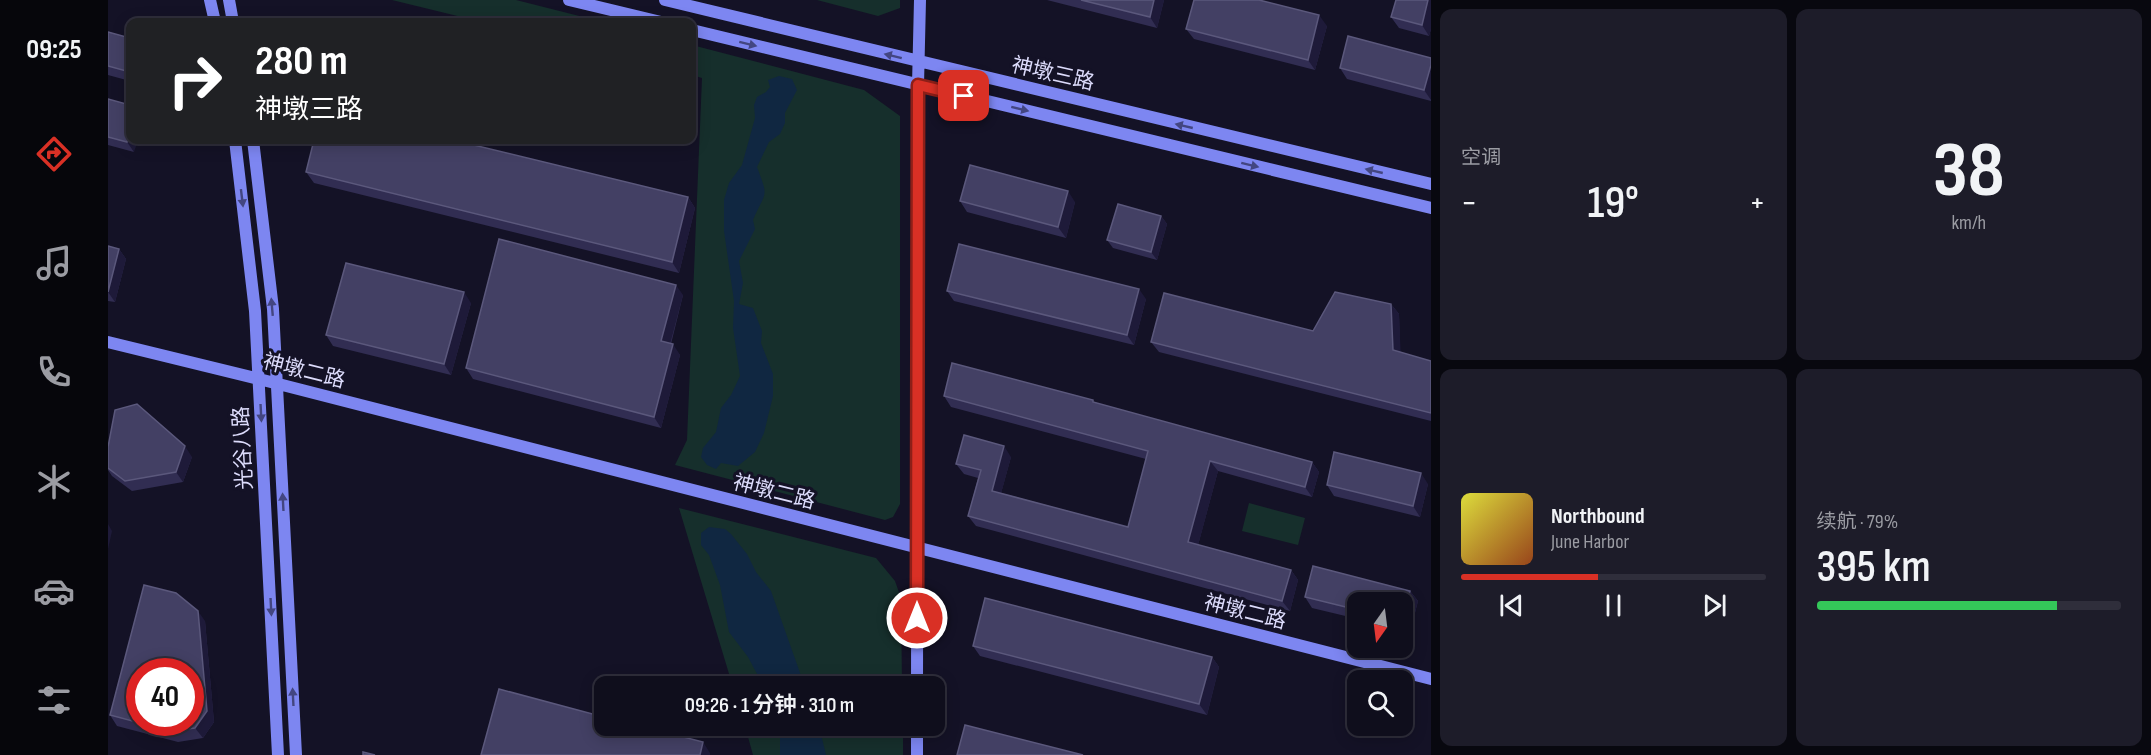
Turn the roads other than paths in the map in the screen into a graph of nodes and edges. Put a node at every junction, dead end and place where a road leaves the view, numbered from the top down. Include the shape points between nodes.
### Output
1 (210, 0) edge
2 (228, 0) edge
3 (569, 0) edge
4 (665, 0) edge
5 (920, 0) edge
6 (214, 18) edge
7 (232, 18) edge
8 (644, 18) edge
9 (696, 31) edge
10 (919, 62) junction
11 (918, 85) junction
12 (235, 144) edge
13 (253, 144) edge
14 (1431, 184) edge
15 (1431, 208) edge
16 (108, 342) edge
17 (259, 379) junction
18 (277, 384) junction
19 (917, 549) junction
20 (917, 676) edge
21 (1431, 679) edge
22 (917, 736) edge
23 (278, 755) edge
24 (296, 755) edge
25 (917, 755) edge

1 - 6 street
2 - 7 street
3 - 8 street
10 -> 4 street, 神墩三路
5 - 10 street
9 -> 11 street, 神墩三路
10 - 11 street
14 -> 10 street, 神墩三路
11 -> 15 street, 神墩三路
11 - 19 street
12 -> 17 street, 光谷八路
18 -> 13 street, 光谷八路 via 273,309
16 - 17 street, 神墩二路
17 - 18 street, 神墩二路
17 -> 23 street, 光谷八路
18 - 19 street, 神墩二路
24 -> 18 street, 光谷八路
19 - 20 street
19 - 21 street, 神墩二路
22 - 25 street

